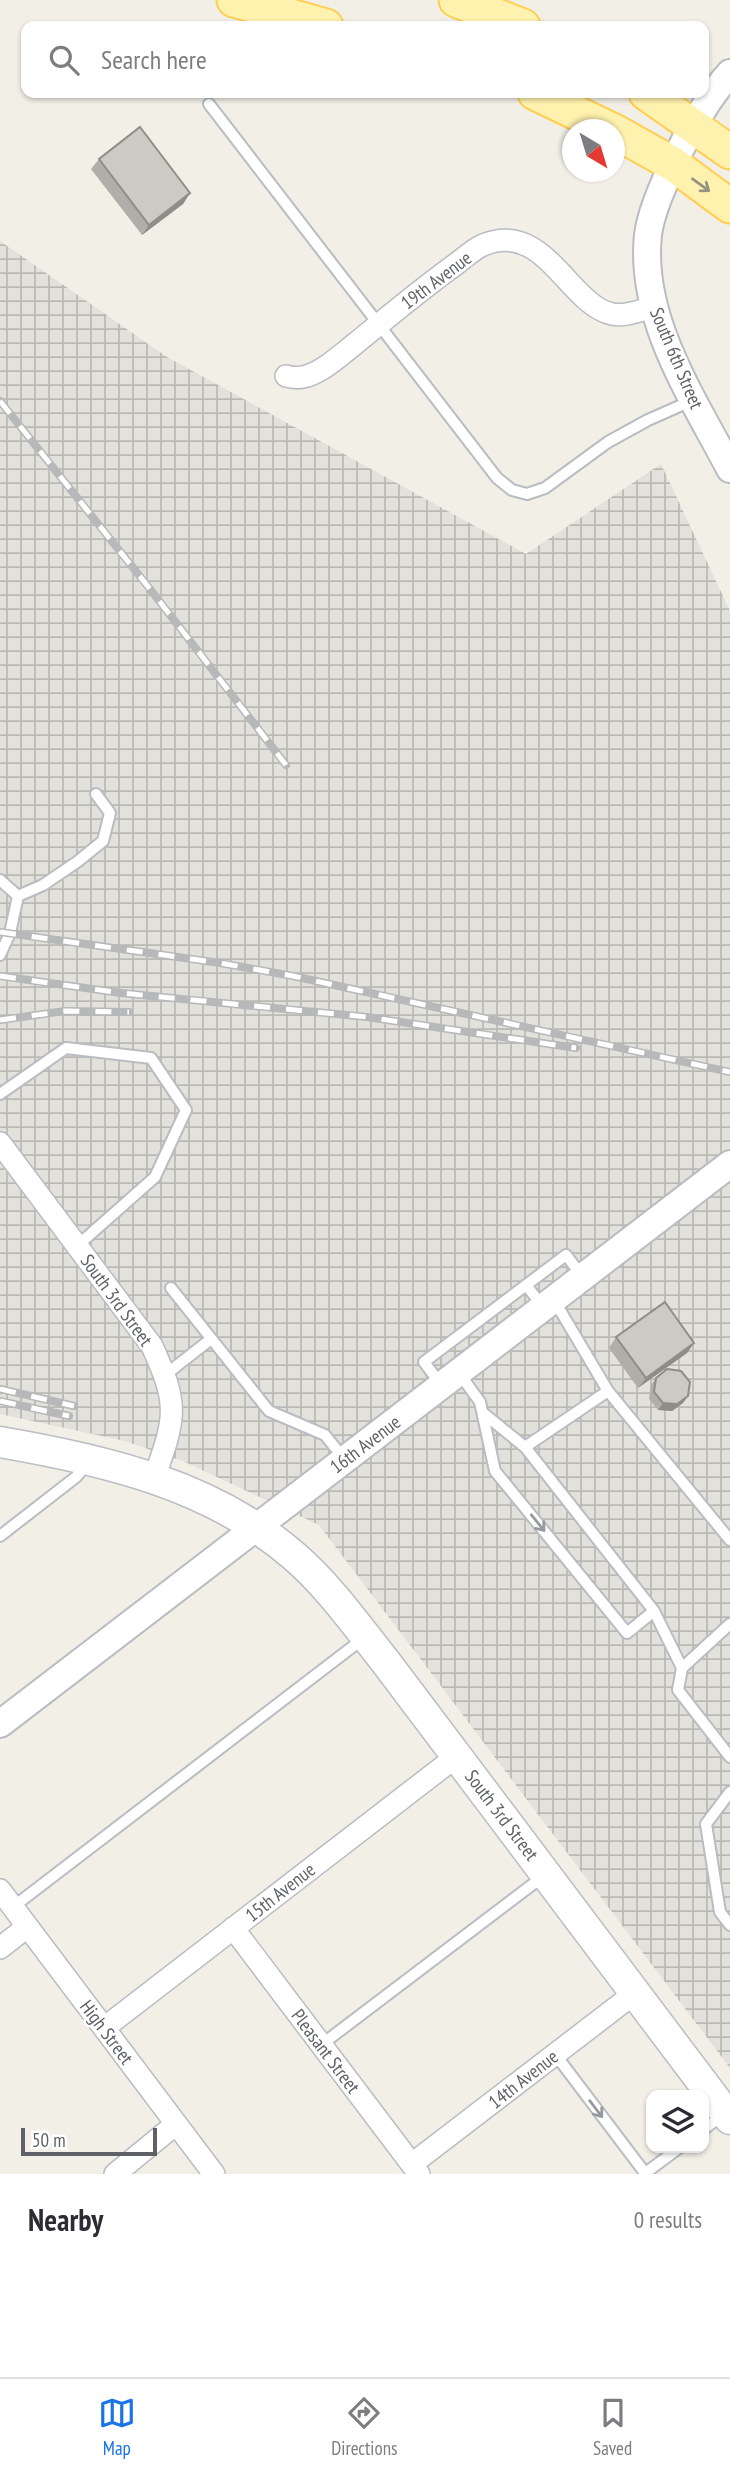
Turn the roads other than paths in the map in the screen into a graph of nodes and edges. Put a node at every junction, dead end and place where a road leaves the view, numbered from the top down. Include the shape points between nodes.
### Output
1 (234, 0) edge
2 (456, 0) edge
3 (308, 21) edge
4 (510, 21) edge
5 (730, 74) edge
6 (546, 98) edge
7 (653, 98) edge
8 (209, 104) dead end
9 (590, 119) edge
10 (693, 125) junction
11 (625, 137) edge
12 (730, 152) edge
13 (673, 164) junction
14 (730, 206) edge
15 (654, 307) junction
16 (380, 324) junction
17 (286, 376) dead end
18 (694, 400) junction
19 (730, 469) edge
20 (96, 794) dead end
21 (0, 880) edge
22 (18, 896) junction
23 (0, 955) edge
24 (0, 1094) edge
25 (0, 1143) edge
26 (730, 1164) edge
27 (77, 1246) junction
28 (583, 1278) junction
29 (526, 1285) junction
30 (171, 1288) dead end
31 (549, 1304) junction
32 (211, 1339) junction
33 (165, 1375) junction
34 (450, 1380) junction
35 (608, 1391) junction
36 (483, 1413) junction
37 (0, 1442) edge
38 (525, 1447) junction
39 (91, 1460) junction
40 (345, 1460) junction
41 (154, 1478) junction
42 (257, 1527) junction
43 (0, 1536) edge
44 (730, 1540) edge
45 (654, 1611) junction
46 (730, 1624) edge
47 (365, 1636) junction
48 (682, 1668) junction
49 (0, 1724) edge
50 (457, 1756) junction
51 (730, 1758) edge
52 (730, 1792) edge
53 (546, 1874) junction
54 (0, 1890) edge
55 (13, 1907) junction
56 (730, 1925) edge
57 (27, 1927) junction
58 (233, 1928) junction
59 (0, 1948) edge
60 (635, 1993) junction
61 (104, 2028) junction
62 (321, 2045) junction
63 (555, 2054) junction
64 (720, 2120) edge
65 (176, 2124) junction
66 (672, 2153) edge
67 (416, 2169) edge
68 (115, 2174) edge
69 (214, 2174) edge
70 (645, 2174) edge

1 - 3 main road
2 - 4 main road
5 - 10 street
6 - 9 main road
7 - 10 main road
8 - 16 lane
10 - 12 main road
10 - 13 street, South 6th Street
11 - 13 main road
13 -> 14 main road
13 - 15 street, South 6th Street via 648,232
15 - 16 street, 19th Avenue via 623,315 600,310 544,255 525,245 494,242 471,253
15 - 18 street, South 6th Street
16 - 17 street, 19th Avenue via 317,371 306,377
16 - 18 lane via 497,478 512,490 527,494 545,488 608,442
18 - 19 street, South 6th Street
20 - 22 lane via 110,813 103,841 43,886
21 - 22 lane
22 - 23 lane
24 - 27 lane via 66,1048 151,1058 186,1110 155,1177
25 - 27 street, South 3rd Street
26 - 28 street, 16th Avenue
27 - 33 street, South 3rd Street via 152,1346
28 - 29 lane via 566,1255
28 - 31 street, 16th Avenue
29 - 31 lane
29 - 34 lane via 424,1362
30 - 32 lane
31 - 34 street, 16th Avenue
31 - 35 lane
32 - 33 lane
32 - 40 lane via 268,1411 325,1435
33 - 41 street, South 3rd Street via 173,1402 172,1420
34 - 36 lane via 480,1402
34 - 40 street, 16th Avenue
35 - 38 lane
35 - 44 lane
36 - 38 lane
36 -> 45 lane via 495,1471 627,1633
37 - 39 main road, South 3rd Street
38 - 45 lane
39 - 41 main road, South 3rd Street
39 - 43 lane
40 - 42 street, 16th Avenue
41 - 42 main road, South 3rd Street
42 - 47 main road, South 3rd Street via 296,1558
42 - 49 street, 16th Avenue
45 - 48 lane
46 - 48 lane
47 - 50 main road, South 3rd Street
47 - 55 lane
48 - 51 lane via 678,1690
50 - 53 main road, South 3rd Street
50 - 58 street, 15th Avenue
52 - 56 lane via 706,1824 720,1912
53 - 60 main road, South 3rd Street
53 - 62 lane
54 - 55 street, High Street
55 - 57 street, High Street
57 - 59 street
57 - 61 street, High Street
58 - 61 street, 15th Avenue
58 - 62 street, Pleasant Street
60 - 63 street, 14th Avenue
60 - 64 main road, South 3rd Street
61 - 65 street, High Street
62 - 67 street, Pleasant Street
63 - 67 street, 14th Avenue
63 -> 70 lane
65 - 68 street
65 - 69 street, High Street
66 - 70 lane

